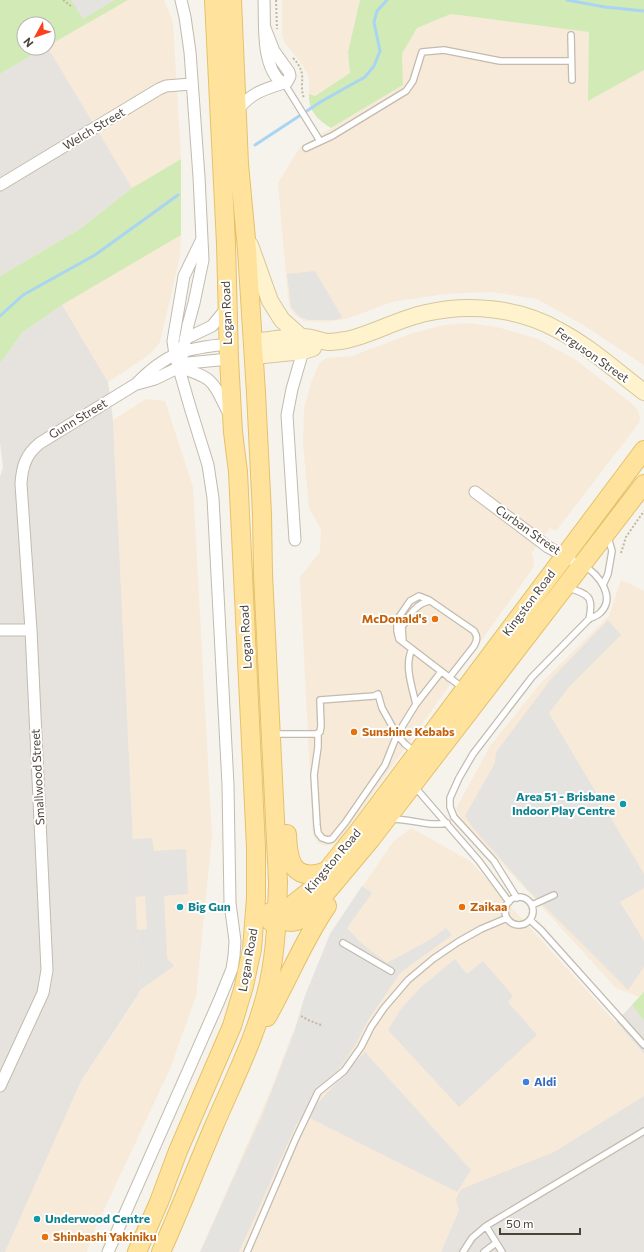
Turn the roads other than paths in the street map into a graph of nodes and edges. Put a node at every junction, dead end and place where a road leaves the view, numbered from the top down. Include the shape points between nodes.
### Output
1 (181, 0) edge
2 (214, 0) edge
3 (232, 0) edge
4 (264, 0) edge
5 (571, 35) dead end
6 (572, 61) junction
7 (572, 80) dead end
8 (283, 83) junction
9 (191, 84) junction
10 (236, 112) junction
11 (320, 141) junction
12 (306, 148) dead end
13 (0, 185) edge
14 (246, 232) junction
15 (202, 241) junction
16 (226, 309) junction
17 (185, 339) junction
18 (302, 344) junction
19 (253, 349) junction
20 (229, 352) junction
21 (179, 353) junction
22 (178, 367) junction
23 (136, 384) junction
24 (644, 392) edge
25 (232, 420) junction
26 (644, 450) edge
27 (25, 460) joint
28 (644, 484) edge
29 (476, 492) dead end
30 (607, 532) junction
31 (295, 540) dead end
32 (564, 556) junction
33 (583, 565) junction
34 (603, 585) junction
35 (565, 588) junction
36 (430, 601) junction
37 (589, 619) junction
38 (0, 630) edge
39 (31, 630) junction
40 (403, 643) junction
41 (412, 649) junction
42 (441, 672) junction
43 (449, 678) junction
44 (465, 689) junction
45 (416, 704) junction
46 (318, 733) junction
47 (271, 734) junction
48 (397, 735) junction
49 (417, 754) junction
50 (407, 779) junction
51 (274, 795) junction
52 (386, 819) junction
53 (447, 823) junction
54 (355, 830) junction
55 (327, 871) junction
56 (554, 895) dead end
57 (256, 898) junction
58 (517, 898) junction
59 (509, 902) junction
60 (532, 905) junction
61 (277, 917) junction
62 (507, 918) junction
63 (530, 920) junction
64 (343, 943) dead end
65 (252, 949) junction
66 (391, 971) dead end
67 (644, 1045) edge
68 (248, 1048) junction
69 (0, 1086) edge
70 (644, 1131) edge
71 (486, 1226) junction
72 (496, 1243) junction
73 (108, 1252) edge
74 (137, 1252) edge
75 (161, 1252) edge
76 (247, 1252) edge
77 (463, 1252) edge
78 (484, 1252) edge
79 (502, 1252) edge

1 - 9 street via 188,33
2 - 16 main road, Logan Road via 226,244
3 - 10 main road, Logan Road
4 - 8 street via 265,28 274,51 290,76 289,81
5 - 6 lane
6 - 7 lane
6 - 11 lane via 500,61 444,50 422,52 416,74 407,89
8 - 10 street via 257,93
8 - 11 lane
9 - 13 street, Welch Street via 166,86 160,89
9 - 15 street
10 - 14 main road, Logan Road
11 - 12 lane
14 - 18 street via 270,301
14 - 19 main road, Logan Road
15 - 17 street via 202,268
15 - 21 street via 183,281 173,337
16 - 17 street via 212,326
16 - 20 main road, Logan Road
17 - 21 street
18 - 19 street, Ferguson Street
18 - 24 street, Ferguson Street via 308,338 328,342 355,338 412,317 440,310 476,308 509,312 558,329
18 - 31 street via 287,415
19 - 20 main road
19 - 47 main road, Logan Road
20 - 21 street, Gunn Street via 195,348
20 - 22 street, Gunn Street
20 - 25 main road, Logan Road
21 - 22 street
21 - 23 street, Gunn Street via 156,366
22 - 23 street, Gunn Street via 154,379
22 - 25 street via 202,374 212,382
22 - 73 street, Logan Road via 208,465 213,498 234,956 230,975 219,1001
23 - 27 street, Gunn Street via 40,443
25 - 57 main road, Logan Road via 238,472 256,847
26 - 32 main road, Kingston Road
27 - 39 street, Smallwood Street via 21,484
28 - 30 main road, Kingston Road
29 - 32 street, Curban Street via 548,547
30 - 33 main road, Kingston Road
30 - 34 lane via 612,550 608,574
32 - 33 street, Curban Street
32 - 44 main road, Kingston Road
33 - 34 lane via 596,575
33 - 35 main road, Kingston Road
34 - 37 lane via 606,597 604,607 600,614
35 - 37 lane via 578,591 589,598 592,604
35 - 50 main road, Kingston Road
36 - 40 lane via 420,604 402,627
36 - 40 lane via 415,597 399,617 397,631
36 - 43 lane via 477,635 474,646
37 - 58 lane via 532,677 473,754 450,798 450,807 458,822 494,861
38 - 39 street
39 - 69 street, Smallwood Street via 47,970 43,993
40 - 41 lane
41 - 42 lane
41 - 45 lane via 409,667
42 - 43 lane
42 - 45 lane
43 - 44 lane
44 - 49 main road, Kingston Road
45 - 48 lane
46 - 47 lane
46 - 48 lane via 321,726 320,700 378,694 382,708
46 - 54 lane via 314,775 318,833 328,840
47 - 51 main road, Logan Road
48 - 49 lane
48 - 54 lane
49 - 50 main road, Kingston Road
50 - 52 main road, Kingston Road
50 - 53 lane
50 - 54 main road, Kingston Road
51 - 55 main road via 284,817 288,852 293,866 305,875
51 - 61 main road, Logan Road
52 - 53 lane via 436,825
52 - 54 main road, Kingston Road
53 - 59 lane
54 - 55 main road, Kingston Road
54 - 61 main road, Kingston Road via 306,916 292,922
54 - 68 main road via 361,859 313,926 271,1010
55 - 61 main road, Kingston Road via 306,895
56 - 60 lane
57 - 61 main road
57 - 65 main road, Logan Road
58 - 59 lane
58 - 60 lane via 525,899
59 - 62 lane
60 - 63 lane
61 - 65 main road
61 - 68 main road, Logan Road via 269,982
62 - 63 lane via 518,925
62 - 76 lane via 458,942 408,980 384,1008 344,1071 318,1092
63 - 67 lane
64 - 66 lane
65 - 74 main road, Logan Road via 232,1026
68 - 75 main road, Logan Road
70 - 71 lane
71 - 72 lane
71 - 77 lane via 472,1238
72 - 78 lane
72 - 79 lane

